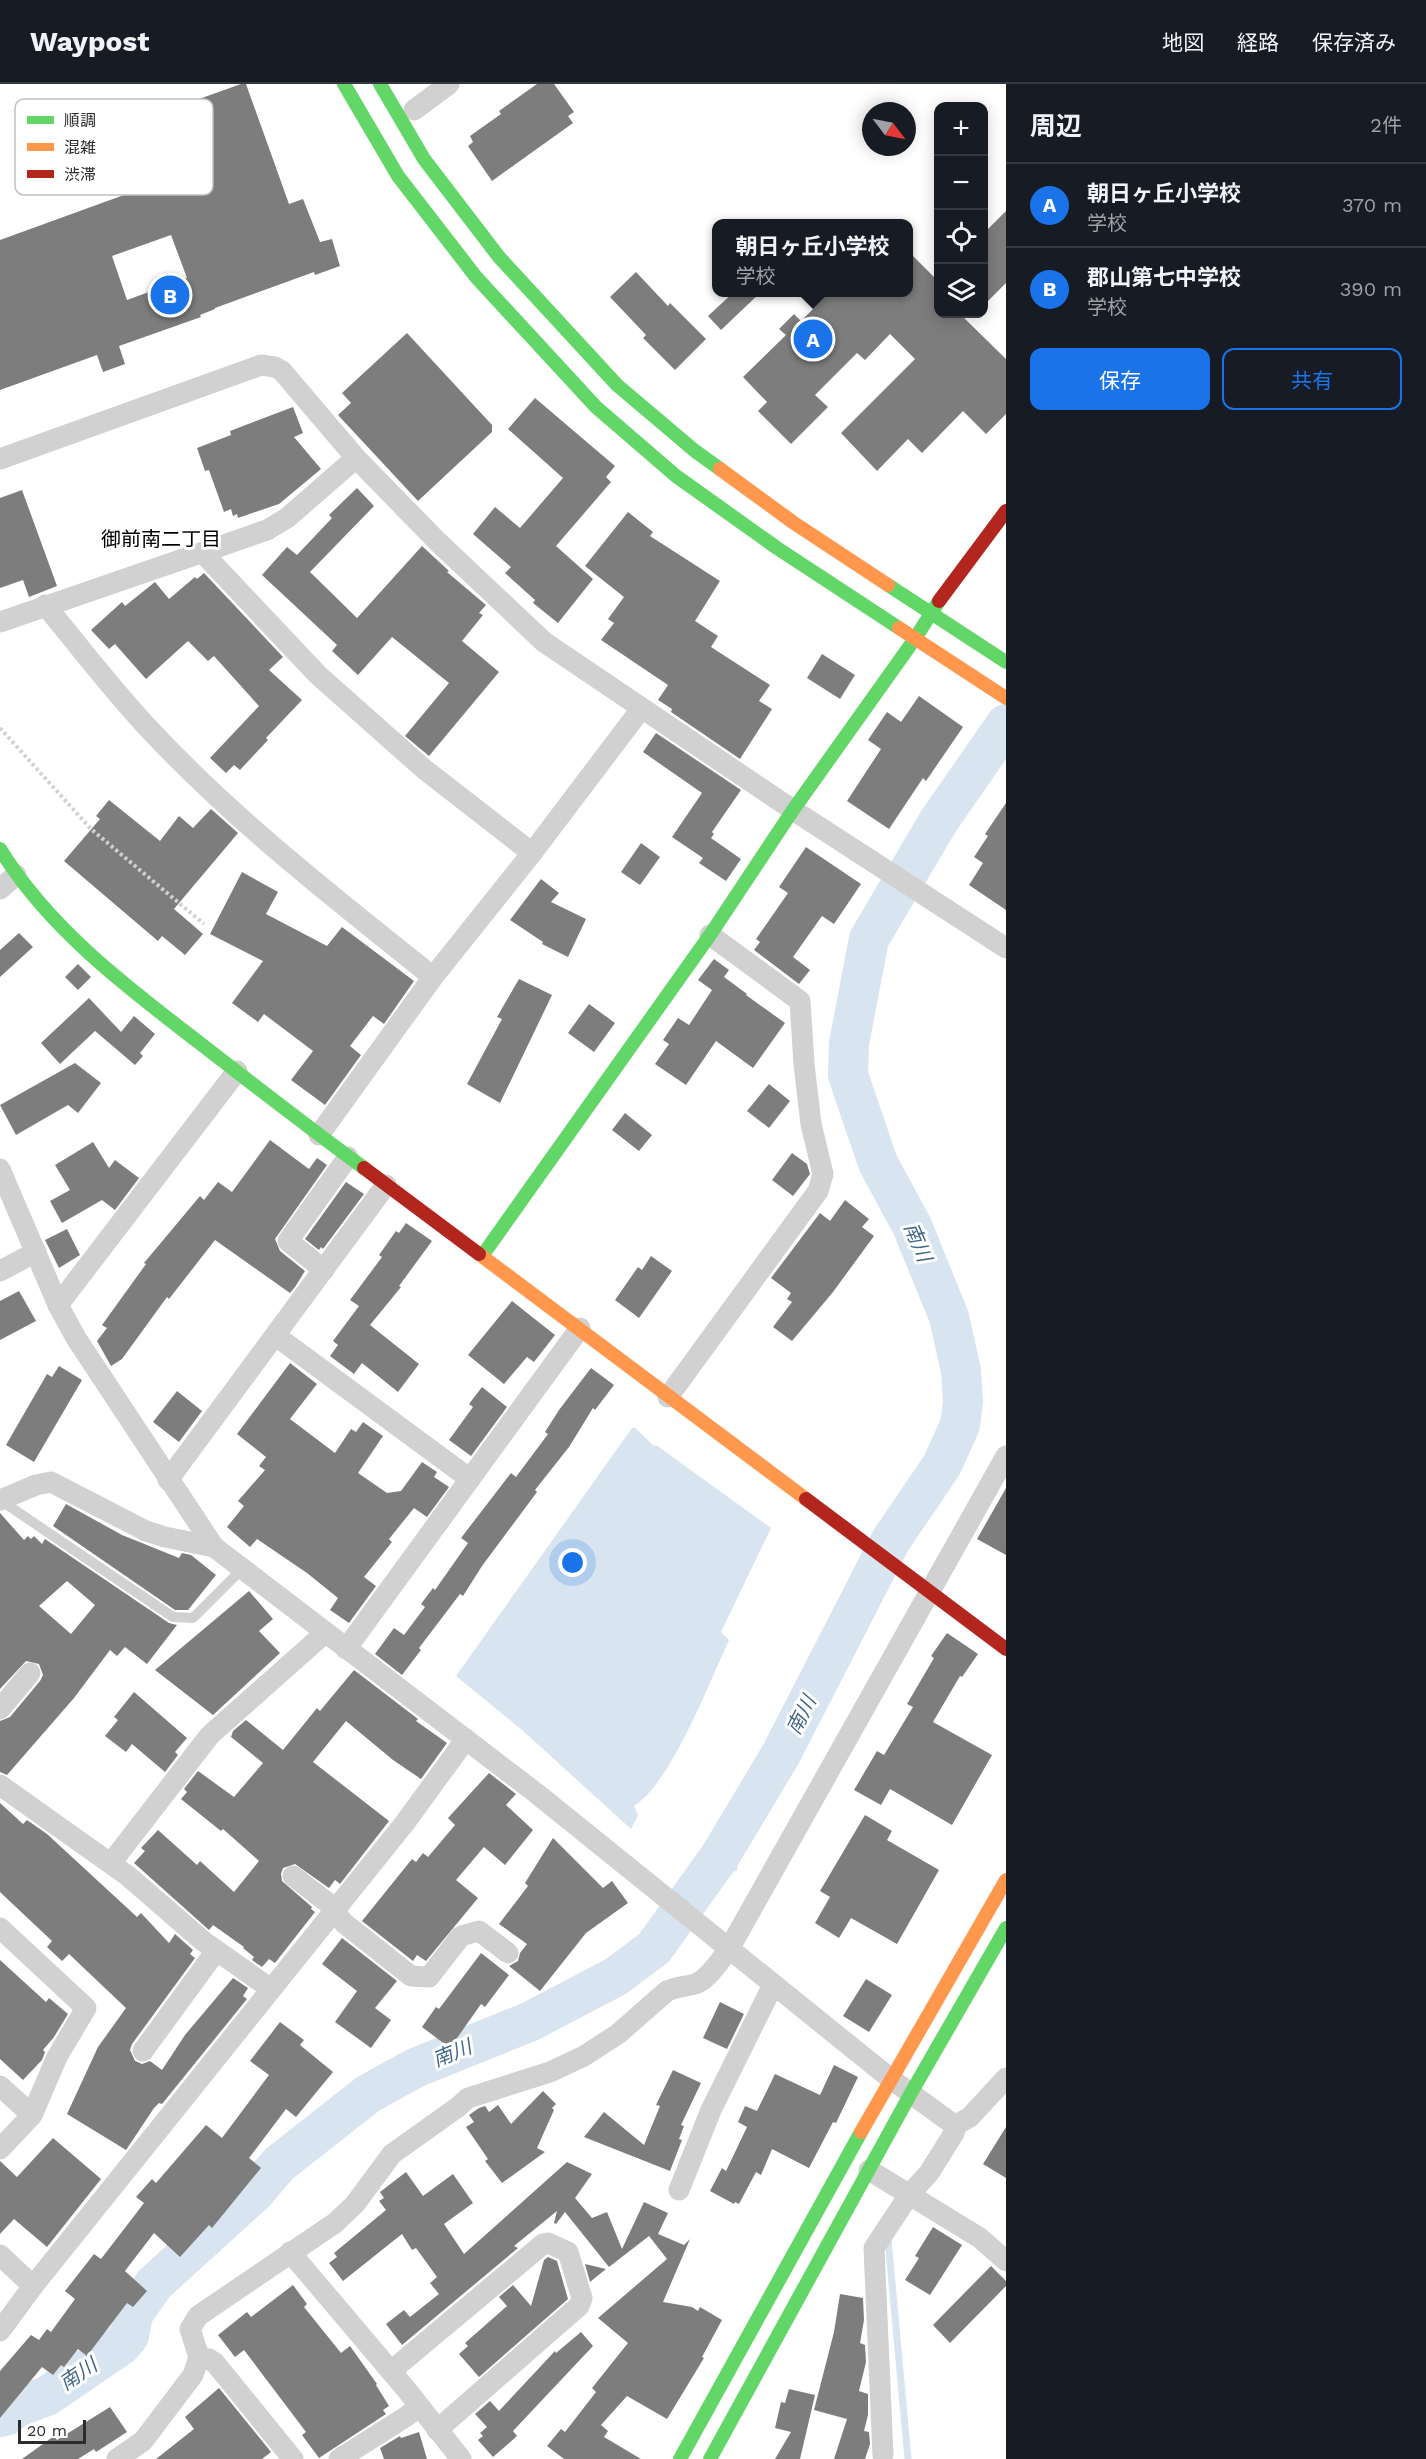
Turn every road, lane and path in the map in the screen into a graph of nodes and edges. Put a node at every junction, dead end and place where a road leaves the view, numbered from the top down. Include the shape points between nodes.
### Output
1 (344, 84) edge
2 (380, 84) edge
3 (449, 84) edge
4 (414, 110) dead end
5 (356, 458) junction
6 (0, 459) edge
7 (1006, 511) edge
8 (203, 553) junction
9 (45, 605) junction
10 (930, 613) junction
11 (0, 622) edge
12 (915, 640) junction
13 (1006, 662) edge
14 (1006, 698) edge
15 (641, 709) junction
16 (0, 728) edge
17 (793, 810) junction
18 (0, 849) edge
19 (532, 853) junction
20 (8, 882) edge
21 (204, 924) dead end
22 (710, 935) junction
23 (1006, 948) edge
24 (433, 977) junction
25 (237, 1071) junction
26 (319, 1134) junction
27 (348, 1156) junction
28 (0, 1169) edge
29 (386, 1185) junction
30 (36, 1252) junction
31 (482, 1256) junction
32 (324, 1270) junction
33 (0, 1271) edge
34 (58, 1305) junction
35 (580, 1328) junction
36 (276, 1336) junction
37 (668, 1397) junction
38 (1006, 1456) edge
39 (470, 1479) junction
40 (168, 1480) junction
41 (0, 1500) edge
42 (214, 1547) junction
43 (243, 1568) junction
44 (926, 1589) junction
45 (325, 1633) junction
46 (346, 1649) junction
47 (1006, 1650) edge
48 (30, 1672) dead end
49 (0, 1709) edge
50 (466, 1739) junction
51 (0, 1785) edge
52 (111, 1863) junction
53 (292, 1876) dead end
54 (1006, 1880) edge
55 (334, 1910) junction
56 (0, 1928) edge
57 (1006, 1928) edge
58 (729, 1949) junction
59 (216, 1951) junction
60 (508, 1953) dead end
61 (773, 1985) junction
62 (271, 1989) junction
63 (143, 2050) dead end
64 (1006, 2078) edge
65 (891, 2079) junction
66 (0, 2086) edge
67 (911, 2093) junction
68 (32, 2115) junction
69 (956, 2125) junction
70 (0, 2149) edge
71 (869, 2170) junction
72 (679, 2190) dead end
73 (909, 2194) junction
74 (290, 2252) junction
75 (0, 2255) edge
76 (1006, 2261) edge
77 (33, 2286) junction
78 (0, 2331) edge
79 (199, 2357) junction
80 (391, 2372) junction
81 (419, 2406) junction
82 (438, 2430) junction
83 (883, 2455) dead end
84 (117, 2459) edge
85 (293, 2459) edge
86 (339, 2459) edge
87 (461, 2459) edge
88 (680, 2459) edge
89 (710, 2459) edge

1 - 12 street via 398,176 476,277 596,407 676,476
2 - 10 street via 424,159 499,257 617,385 695,452
3 - 4 street
5 - 6 street via 282,371 267,364
5 - 8 street via 277,525
5 - 15 street via 544,642
7 - 10 street
8 - 9 street
8 - 19 street via 327,684 424,769
9 - 11 street
9 - 24 street via 152,732 224,802
10 - 12 street
10 - 13 street
12 - 14 street
12 - 17 street
15 - 17 street
15 - 19 street
16 - 21 path via 91,829
17 - 22 street
17 - 23 street
18 - 20 street
19 - 24 street
20 - 25 street via 108,970
22 - 31 street
22 - 37 street via 800,1001 811,1124 823,1179
24 - 26 street
25 - 26 street
25 - 34 street
26 - 27 street
27 - 29 street
27 - 32 street via 288,1241
28 - 30 street
29 - 31 street
29 - 32 street
30 - 33 street
30 - 34 street
31 - 35 street
32 - 36 street
34 - 40 street via 87,1357
35 - 37 street
35 - 39 street
36 - 39 street
36 - 40 street
37 - 44 street
38 - 44 street
39 - 46 street
40 - 42 street
41 - 42 street via 51,1482 146,1531
41 - 43 lane via 173,1617 193,1618
42 - 43 street
43 - 45 street
44 - 47 street
44 - 58 street
45 - 46 street
45 - 52 street via 210,1735
46 - 50 street
48 - 49 street
50 - 55 street
50 - 58 street
51 - 52 street
52 - 59 street
53 - 55 street
54 - 65 street
55 - 60 street via 344,1923 415,1978 429,1977 461,1936 479,1931
55 - 62 street
56 - 68 street via 86,2008 57,2057
57 - 67 street
58 - 61 street
58 - 74 street via 701,1981 667,1991 618,2034 584,2056 550,2072 468,2098 392,2154 340,2219
59 - 62 street
59 - 63 street
61 - 65 street
61 - 72 street via 711,2110
62 - 77 street
64 - 69 street via 970,2117
65 - 67 street
65 - 88 street
66 - 68 street
67 - 69 street
67 - 71 street
68 - 70 street
69 - 73 street via 928,2173
71 - 73 street
71 - 89 street
73 - 76 street via 980,2238
73 - 83 street via 877,2243 873,2256
74 - 79 street via 198,2316 190,2329
74 - 80 street
75 - 77 street
77 - 78 street
79 - 84 street via 193,2375 149,2434
79 - 85 street via 215,2363
80 - 81 street
80 - 82 street via 543,2244 568,2252 582,2298 579,2306
81 - 82 street
81 - 86 street
82 - 87 street

